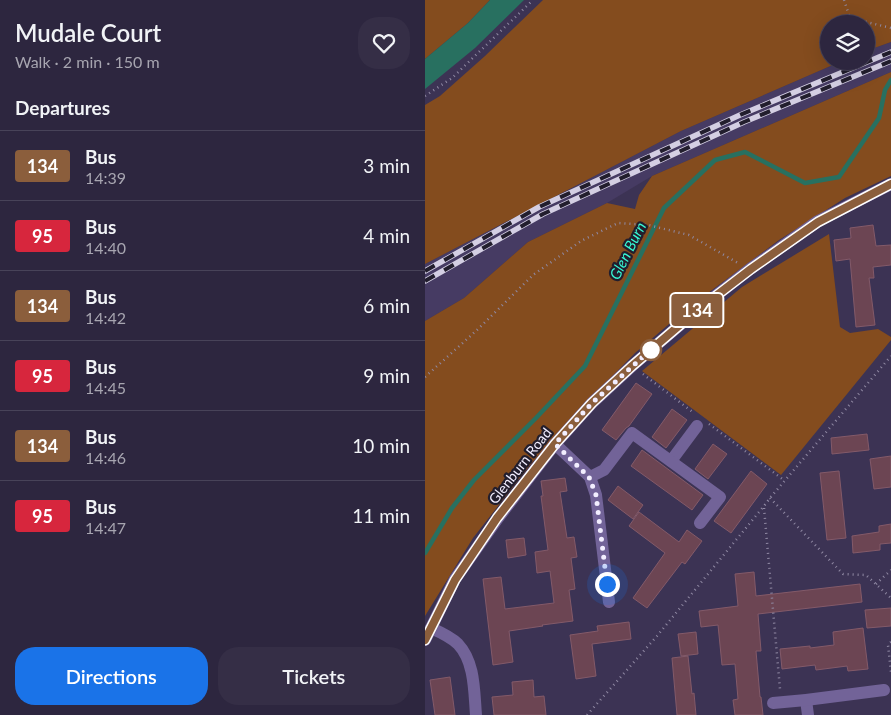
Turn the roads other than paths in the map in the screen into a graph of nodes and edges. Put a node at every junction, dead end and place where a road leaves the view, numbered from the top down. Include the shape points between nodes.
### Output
1 (891, 184) edge
2 (697, 426) dead end
3 (555, 444) junction
4 (671, 461) junction
5 (589, 477) junction
6 (700, 523) dead end
7 (609, 602) dead end
8 (431, 628) junction
9 (425, 640) edge
10 (884, 690) dead end
11 (806, 700) junction
12 (777, 703) road end
13 (475, 715) edge
14 (808, 715) edge

1 - 3 street, Glenburn Road via 818,222 695,312 592,403
2 - 4 street
3 - 5 street
3 - 8 street, Glenburn Road via 497,518 455,580
4 - 5 street via 631,433 604,470
4 - 6 street via 720,497
5 - 7 street via 596,495
8 - 9 street, Glenburn Road
8 - 13 street via 457,643 465,653 473,675
10 - 11 street
11 - 12 street
11 - 14 street

